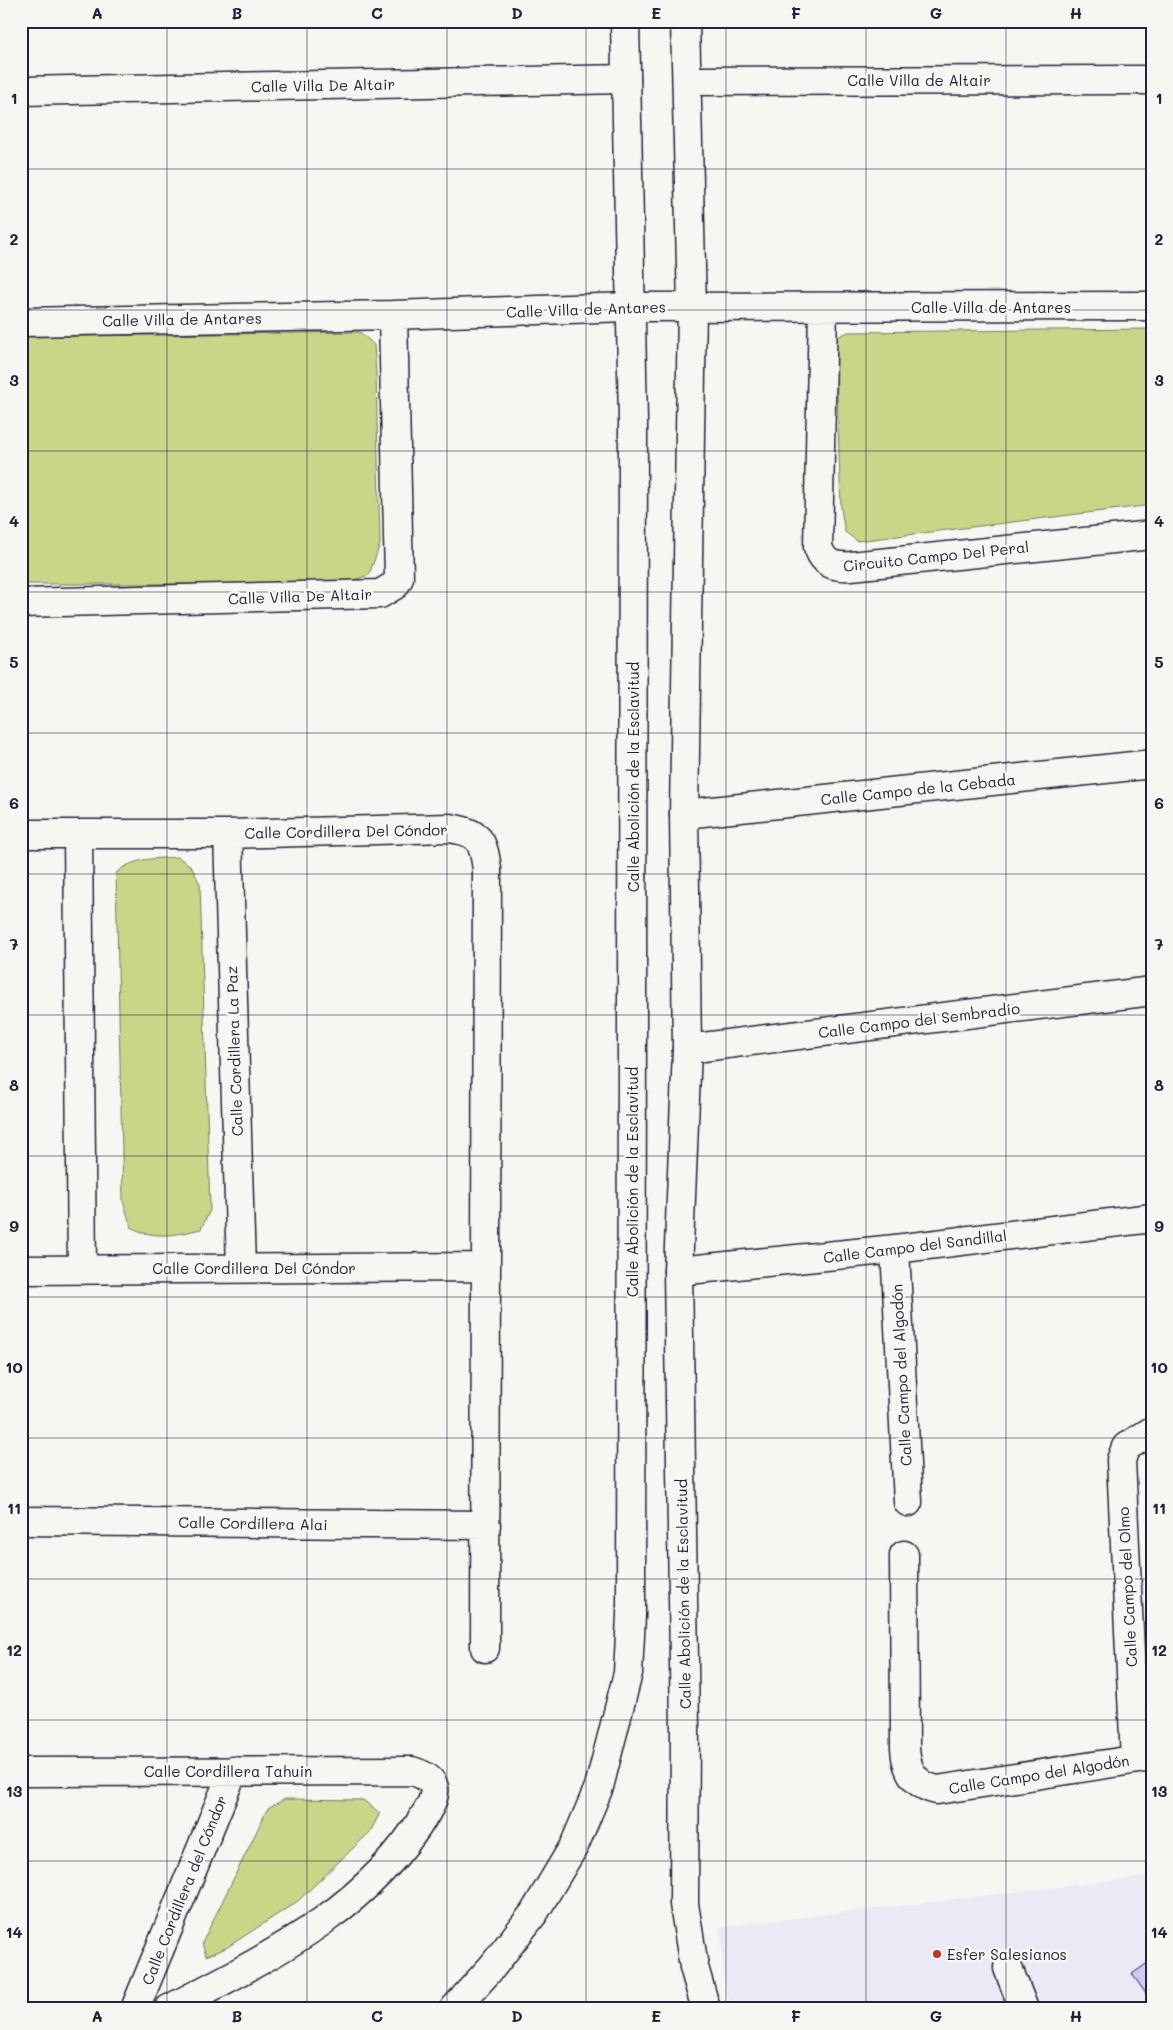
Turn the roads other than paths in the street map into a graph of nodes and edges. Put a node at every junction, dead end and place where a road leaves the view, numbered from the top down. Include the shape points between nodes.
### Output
1 (625, 21) edge
2 (686, 21) edge
3 (626, 79) junction
4 (1152, 80) edge
5 (687, 81) junction
6 (21, 91) edge
7 (1152, 306) edge
8 (692, 307) junction
9 (629, 308) junction
10 (823, 308) junction
11 (393, 315) junction
12 (21, 322) edge
13 (1152, 534) edge
14 (21, 603) edge
15 (1152, 764) edge
16 (684, 814) junction
17 (21, 834) edge
18 (228, 834) junction
19 (78, 835) junction
20 (1152, 991) edge
21 (687, 1049) junction
22 (1152, 1218) edge
23 (895, 1249) junction
24 (486, 1267) junction
25 (241, 1268) junction
26 (21, 1270) edge
27 (82, 1270) junction
28 (678, 1271) junction
29 (1152, 1431) edge
30 (908, 1502) dead end
31 (21, 1520) edge
32 (486, 1525) junction
33 (904, 1556) dead end
34 (485, 1648) dead end
35 (1143, 1758) edge
36 (233, 1771) junction
37 (21, 1772) edge
38 (1008, 1968) dead end
39 (135, 2009) edge
40 (168, 2009) edge
41 (454, 2009) edge
42 (706, 2009) edge
43 (1024, 2009) edge

1 - 3 street, Calle Abolición de la Esclavitud
2 - 5 street, Calle Abolición de la Esclavitud
3 - 6 street, Calle Villa De Altair
3 - 9 street, Calle Abolición de la Esclavitud
4 - 5 street, Calle Villa de Altair
5 - 8 street, Calle Abolición de la Esclavitud
7 - 10 street, Calle Villa de Antares
8 - 9 street, Calle Villa de Antares
8 - 10 street, Calle Villa de Antares
8 - 16 street, Calle Abolición de la Esclavitud
9 - 11 street, Calle Villa de Antares
9 - 41 street, Calle Abolición de la Esclavitud via 633,422 631,1606 628,1673 599,1787 574,1846 534,1913
10 - 13 street, Circuito Campo Del Peral via 818,547 829,564 851,566
11 - 12 street, Calle Villa de Antares
11 - 14 street, Calle Villa De Altair via 399,578 391,588 380,594
15 - 16 street, Calle Campo de la Cebada
16 - 21 street, Calle Abolición de la Esclavitud
17 - 19 street, Calle Cordillera Del Cóndor
18 - 19 street, Calle Cordillera Del Cóndor
18 - 24 street, Calle Cordillera Del Cóndor via 450,828 468,832 482,843 487,869
18 - 25 street, Calle Cordillera La Paz
19 - 27 street
20 - 21 street, Calle Campo del Sembradío
21 - 28 street, Calle Abolición de la Esclavitud
22 - 23 street, Calle Campo del Sandillal
23 - 28 street, Calle Campo del Sandillal
23 - 30 street, Calle Campo del Algodón
24 - 25 street, Calle Cordillera Del Cóndor
24 - 32 street, Calle Cordillera Del Cóndor
25 - 27 street, Calle Cordillera Del Cóndor
26 - 27 street, Calle Cordillera Del Cóndor
28 - 42 street, Calle Abolición de la Esclavitud via 685,1728 684,1904 694,1967
29 - 35 street, Calle Campo del Olmo via 1126,1448 1121,1460
31 - 32 street, Calle Cordillera Alai
32 - 34 street, Calle Cordillera Del Cóndor
33 - 35 street, Calle Campo del Algodón via 905,1748 908,1767 917,1781 926,1788 937,1790
36 - 37 street, Calle Cordillera Tahuin
36 - 39 street, Calle Cordillera del Cóndor
36 - 40 street, Calle Cordillera Tahuin via 412,1771 423,1774 431,1782 435,1798 417,1828 377,1877 326,1921
38 - 43 street

